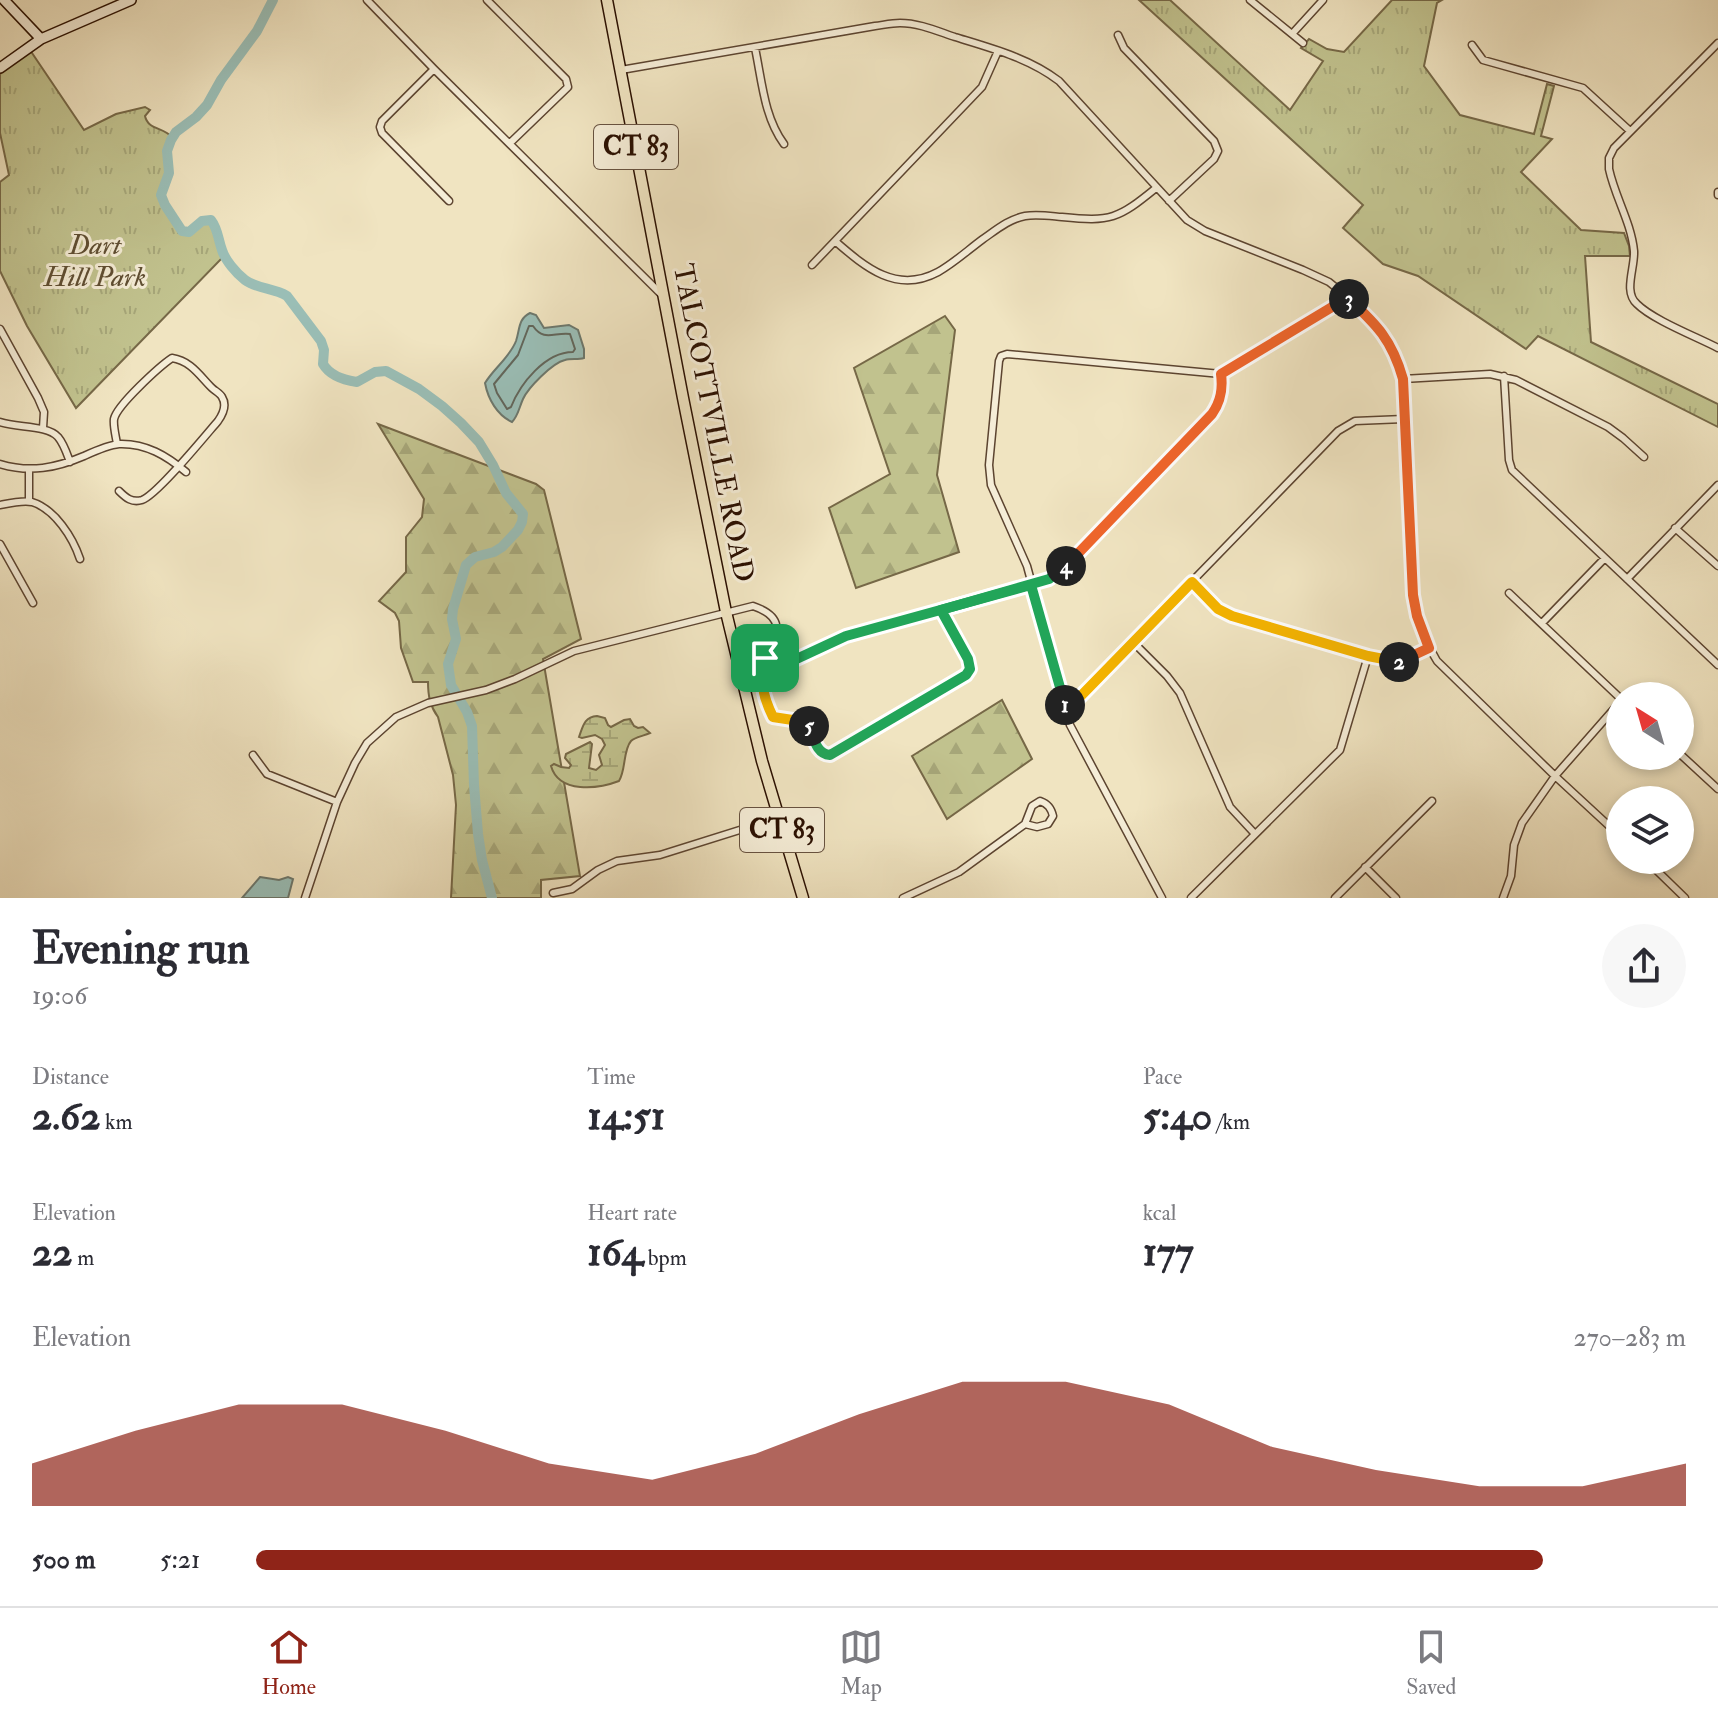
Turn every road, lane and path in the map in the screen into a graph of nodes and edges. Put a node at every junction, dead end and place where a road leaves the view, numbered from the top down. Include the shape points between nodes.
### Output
1 (4, 0) edge
2 (131, 0) edge
3 (367, 0) edge
4 (487, 0) edge
5 (607, 0) edge
6 (1250, 0) edge
7 (1323, 0) edge
8 (1292, 34) junction
9 (1118, 35) dead end
10 (41, 39) junction
11 (1303, 43) dead end
12 (1718, 43) edge
13 (1472, 45) dead end
14 (755, 48) junction
15 (998, 51) junction
16 (0, 68) edge
17 (434, 69) junction
18 (621, 70) junction
19 (1630, 131) junction
20 (510, 143) junction
21 (784, 144) dead end
22 (1156, 188) junction
23 (449, 201) dead end
24 (1169, 201) junction
25 (835, 241) junction
26 (812, 265) dead end
27 (663, 295) junction
28 (1345, 295) junction
29 (0, 329) edge
30 (1718, 348) edge
31 (1221, 374) junction
32 (1504, 376) junction
33 (1403, 379) junction
34 (1404, 419) junction
35 (0, 422) edge
36 (43, 428) junction
37 (117, 444) junction
38 (1644, 457) dead end
39 (70, 462) junction
40 (0, 464) edge
41 (178, 466) junction
42 (29, 470) junction
43 (186, 472) dead end
44 (1718, 485) edge
45 (119, 491) dead end
46 (29, 501) junction
47 (0, 505) edge
48 (1675, 528) junction
49 (0, 544) edge
50 (80, 559) dead end
51 (1604, 559) junction
52 (1718, 566) edge
53 (1627, 579) junction
54 (1192, 582) junction
55 (1031, 585) junction
56 (1509, 593) dead end
57 (33, 603) dead end
58 (941, 610) junction
59 (726, 612) junction
60 (1542, 623) junction
61 (1133, 642) junction
62 (1429, 648) junction
63 (1368, 656) junction
64 (765, 658) junction
65 (1718, 665) edge
66 (1606, 686) edge
67 (1064, 705) junction
68 (1606, 716) edge
69 (253, 755) dead end
70 (1694, 767) edge
71 (1555, 776) junction
72 (1718, 789) edge
73 (1432, 801) dead end
74 (337, 802) junction
75 (778, 818) junction
76 (1606, 823) edge
77 (1025, 824) junction
78 (1255, 834) junction
79 (1365, 867) junction
80 (1660, 874) edge
81 (553, 893) dead end
82 (305, 898) edge
83 (803, 898) edge
84 (903, 898) edge
85 (1162, 898) edge
86 (1191, 898) edge
87 (1335, 898) edge
88 (1396, 898) edge
89 (1503, 898) edge
90 (1685, 898) edge

1 - 10 main road
2 - 10 main road
3 - 17 street
4 - 20 street via 568,87
5 - 18 main road, TALCOTTVILLE ROAD / CT 83
6 - 8 street
7 - 8 street
8 - 11 street
9 - 24 street via 1218,151
10 - 16 main road
12 - 19 street
13 - 19 street via 1483,60 1583,88
14 - 15 street via 900,23
14 - 18 street
14 - 21 street via 769,116
15 - 22 street via 1036,65 1059,81
15 - 25 street via 982,87
17 - 20 street
17 - 23 street via 380,127
18 - 27 main road, TALCOTTVILLE ROAD / CT 83
19 - 30 street via 1609,158 1632,239 1629,292 1635,303 1655,316
20 - 27 street
22 - 24 street
22 - 25 street via 1109,218 1026,215 1012,220 921,279 888,278
24 - 28 street via 1205,231 1329,282
25 - 26 street
27 - 59 main road, TALCOTTVILLE ROAD / CT 83
28 - 31 street
28 - 33 street via 1389,341
29 - 36 street via 38,398
31 - 55 street via 1221,396 1212,414 1062,570
31 - 55 street via 1001,356 989,476
32 - 33 street
32 - 38 street via 1608,427
32 - 51 street via 1509,465
33 - 34 street
34 - 54 street via 1344,426
34 - 62 street via 1413,595
35 - 36 street
36 - 39 street via 57,436
37 - 39 street
37 - 41 street via 160,453
37 - 41 street via 114,419 120,408 162,365 172,358 183,360 223,398 225,407
39 - 42 street
40 - 42 street
41 - 43 street
41 - 45 street via 140,501
42 - 46 street
44 - 48 street
46 - 47 street
46 - 50 street via 56,519
48 - 52 street
48 - 53 street
49 - 57 street
51 - 53 street
51 - 60 street
53 - 65 street
54 - 61 street
54 - 63 street via 1232,616
55 - 58 street
55 - 67 street
56 - 60 street
58 - 64 street via 846,636 790,662
58 - 64 street via 968,659 966,675 830,755 819,751 809,726 773,717 763,690
59 - 64 street via 753,606 773,619 777,631
59 - 74 street via 574,651 486,690 396,717 367,743
59 - 75 main road, TALCOTTVILLE ROAD / CT 83
60 - 66 street
61 - 67 street via 1074,703
61 - 78 street via 1174,683 1230,807
62 - 63 street via 1397,662
62 - 71 street
63 - 78 street via 1340,750
67 - 85 street
68 - 71 street
69 - 74 street via 267,774
70 - 72 street
71 - 76 street
71 - 89 street via 1522,823
73 - 79 street
74 - 82 street
75 - 81 street via 660,855 617,861 572,889
75 - 83 main road, TALCOTTVILLE ROAD / CT 83
77 - 77 street via 1040,801 1051,809 1048,824
77 - 84 street via 959,872
78 - 86 street
79 - 87 street
79 - 88 street
80 - 90 street

